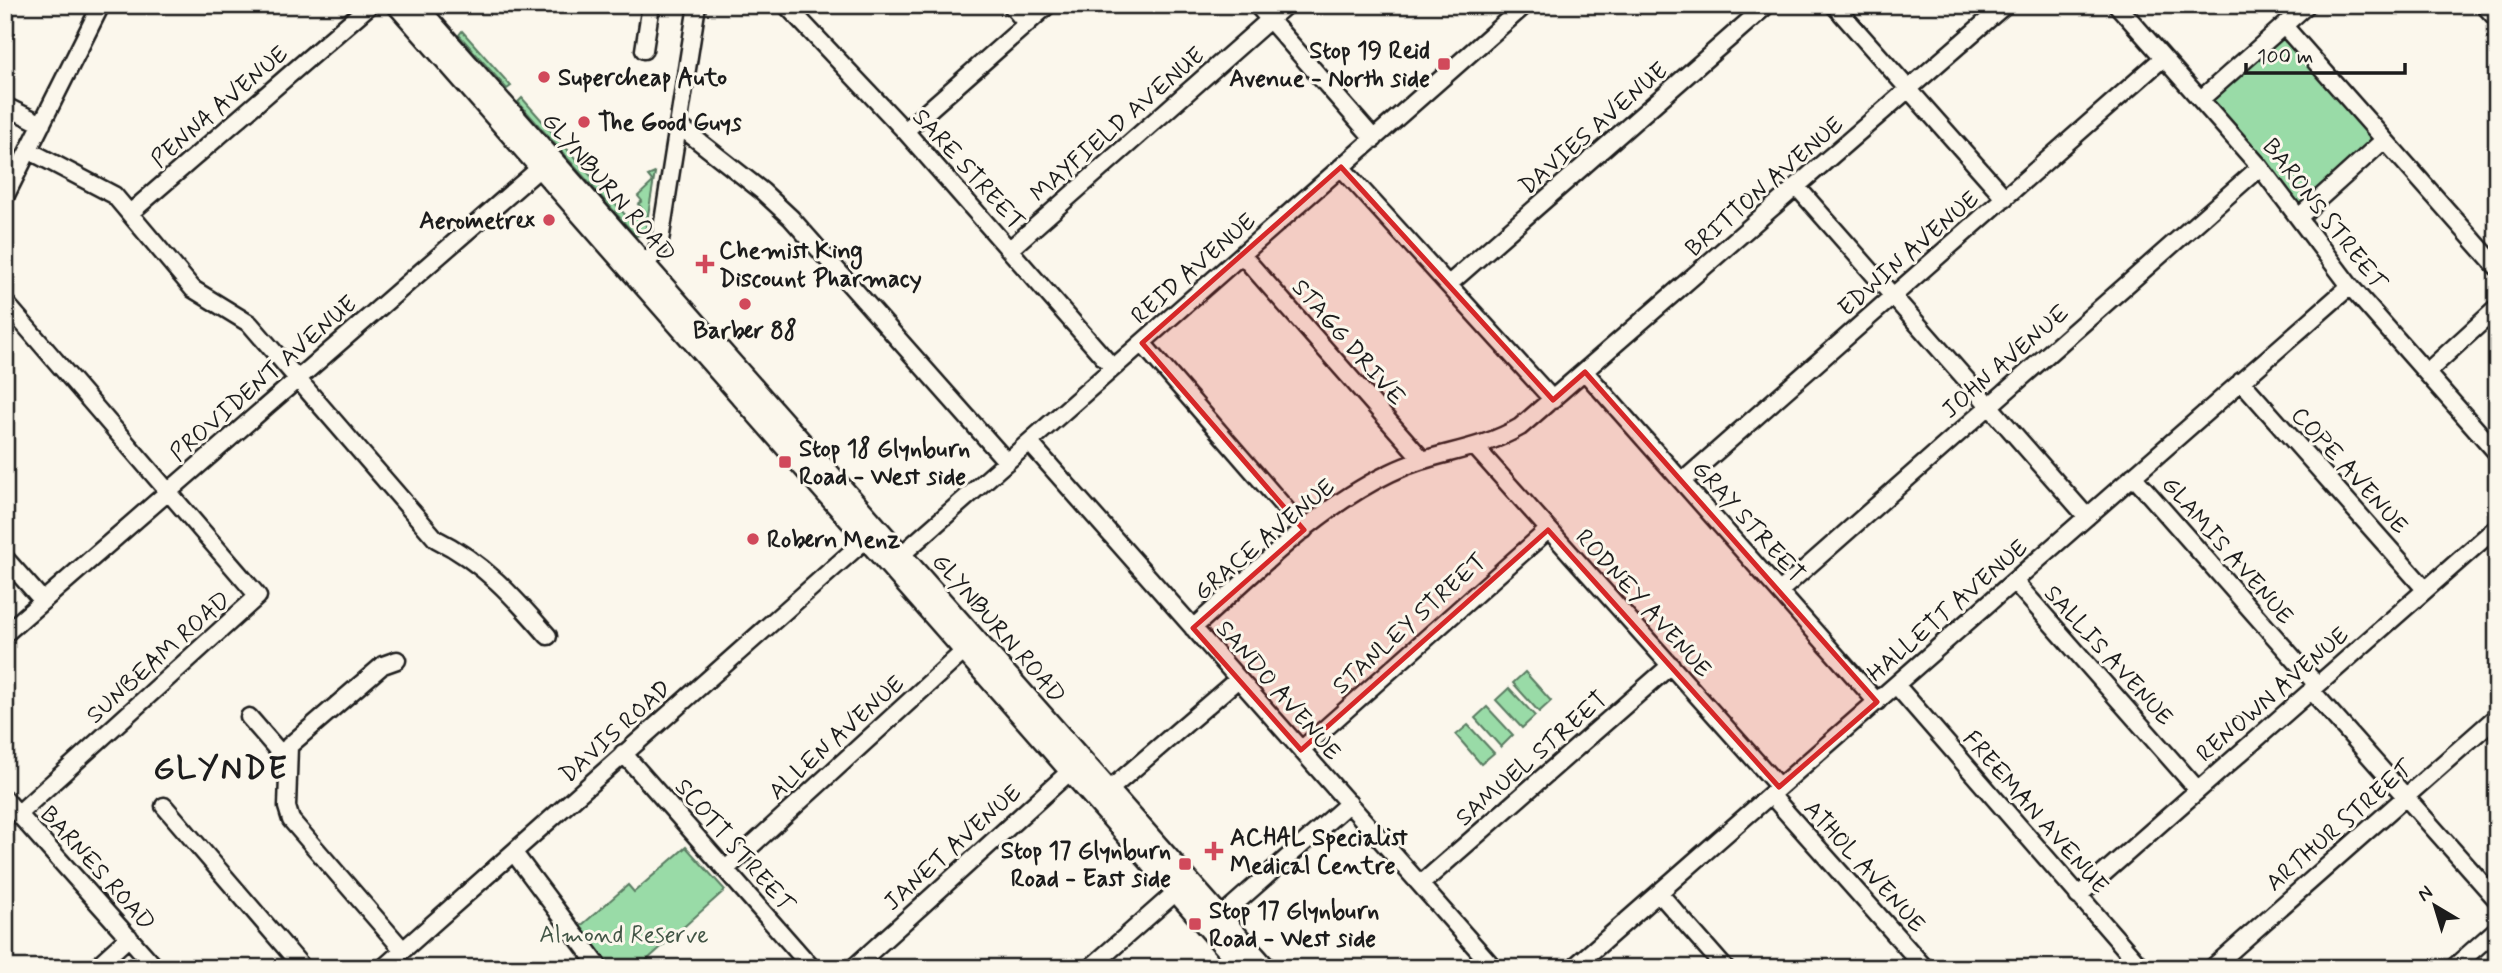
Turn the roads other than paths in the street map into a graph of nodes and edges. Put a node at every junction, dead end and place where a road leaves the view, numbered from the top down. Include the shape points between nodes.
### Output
1 (101, 5) edge
2 (370, 5) edge
3 (397, 5) edge
4 (416, 5) edge
5 (651, 5) edge
6 (697, 5) edge
7 (786, 5) edge
8 (1011, 5) edge
9 (1048, 5) edge
10 (1258, 5) edge
11 (1286, 5) edge
12 (1525, 5) edge
13 (1767, 5) edge
14 (1835, 5) edge
15 (2005, 5) edge
16 (2117, 5) edge
17 (2307, 5) edge
18 (2484, 5) edge
19 (1270, 19) junction
20 (2497, 19) edge
21 (1027, 24) junction
22 (2284, 26) junction
23 (644, 50) dead end
24 (2163, 58) junction
25 (1908, 90) junction
26 (2201, 99) junction
27 (5, 106) edge
28 (42, 124) junction
29 (678, 125) junction
30 (905, 131) junction
31 (1374, 139) junction
32 (2384, 141) junction
33 (30, 151) junction
34 (546, 162) junction
35 (1342, 167) junction
36 (2260, 167) junction
37 (1797, 187) junction
38 (5, 197) edge
39 (2005, 198) junction
40 (130, 213) junction
41 (2299, 217) junction
42 (1010, 249) junction
43 (1242, 255) junction
44 (2497, 267) edge
45 (639, 268) junction
46 (1450, 284) junction
47 (2350, 286) junction
48 (1892, 296) junction
49 (5, 302) edge
50 (2497, 308) edge
51 (1142, 343) junction
52 (1113, 368) junction
53 (1585, 372) junction
54 (2427, 372) junction
55 (297, 378) junction
56 (2241, 381) junction
57 (1553, 400) junction
58 (1989, 406) junction
59 (1030, 442) junction
60 (1476, 448) junction
61 (2497, 453) edge
62 (1422, 459) junction
63 (1007, 462) junction
64 (2133, 477) junction
65 (1683, 481) junction
66 (167, 492) junction
67 (2087, 517) junction
68 (2497, 527) edge
69 (1304, 530) junction
70 (1549, 530) junction
71 (873, 533) junction
72 (5, 558) edge
73 (896, 560) junction
74 (2014, 582) junction
75 (2425, 589) junction
76 (1781, 590) junction
77 (43, 601) junction
78 (1193, 628) junction
79 (5, 634) edge
80 (548, 636) dead end
81 (970, 645) junction
82 (397, 660) dead end
83 (1671, 665) junction
84 (1238, 679) junction
85 (1896, 685) junction
86 (2314, 687) junction
87 (1877, 702) junction
88 (2497, 716) edge
89 (249, 717) dead end
90 (1301, 750) junction
91 (623, 753) junction
92 (288, 762) junction
93 (1076, 766) junction
94 (2198, 790) junction
95 (1775, 791) junction
96 (1103, 795) junction
97 (2407, 796) junction
98 (5, 799) edge
99 (1349, 803) junction
100 (164, 806) dead end
101 (19, 814) junction
102 (514, 853) junction
103 (726, 869) junction
104 (1421, 884) junction
105 (1176, 892) junction
106 (1659, 892) junction
107 (2078, 896) junction
108 (2497, 900) edge
109 (1220, 917) junction
110 (2497, 929) edge
111 (129, 937) junction
112 (403, 950) junction
113 (386, 967) edge
114 (95, 968) edge
115 (156, 968) edge
116 (303, 968) edge
117 (600, 968) edge
118 (812, 968) edge
119 (853, 968) edge
120 (1090, 968) edge
121 (1243, 968) edge
122 (1266, 968) edge
123 (1494, 968) edge
124 (1573, 968) edge
125 (1725, 968) edge
126 (1925, 968) edge
127 (2142, 968) edge
128 (2211, 968) edge
129 (2453, 968) edge

1 - 28 street
2 - 40 street, PENNA AVENUE
3 - 34 main road, GLYNBURN ROAD
4 - 34 main road, GLYNBURN ROAD
5 - 23 street
6 - 29 street
7 - 30 street, SARE STREET
8 - 21 street
9 - 21 street
10 - 19 street
11 - 19 street, MAYFIELD AVENUE
12 - 31 street, REID AVENUE
13 - 46 street, DAVIES AVENUE
14 - 25 street
15 - 25 street, BRITTON AVENUE
16 - 24 street, BARONS STREET
17 - 22 street
18 - 20 street
19 - 31 street
19 - 42 street, MAYFIELD AVENUE
21 - 30 street
22 - 26 street
22 - 32 street
24 - 26 street, BARONS STREET
24 - 39 street, EDWIN AVENUE
25 - 37 street, BRITTON AVENUE
25 - 39 street
26 - 36 street, BARONS STREET
27 - 28 street
28 - 33 street
29 - 45 street via 660,241 655,254
29 - 63 street via 791,218
30 - 42 street, SARE STREET
31 - 35 street, REID AVENUE
32 - 41 street
32 - 44 street
33 - 38 street
33 - 40 street via 103,187
34 - 45 main road, GLYNBURN ROAD
34 - 55 street, PROVIDENT AVENUE
35 - 43 street, REID AVENUE
35 - 46 street
36 - 41 street, BARONS STREET
36 - 58 street, JOHN AVENUE
37 - 48 street
37 - 53 street, BRITTON AVENUE
39 - 48 street, EDWIN AVENUE
40 - 55 street via 193,289 250,324
41 - 47 street, BARONS STREET
42 - 52 street, SARE STREET
43 - 51 street, REID AVENUE
43 - 62 street, STAGG DRIVE
45 - 71 main road, GLYNBURN ROAD
46 - 57 street
47 - 54 street, BARONS STREET
47 - 56 street, HALLETT AVENUE
48 - 58 street
48 - 65 street, EDWIN AVENUE
49 - 66 street, SUNBEAM ROAD
50 - 54 street
51 - 52 street, REID AVENUE
51 - 69 street
52 - 59 street, REID AVENUE
53 - 57 street, BRITTON AVENUE
53 - 65 street, GRAY STREET
54 - 61 street, BARONS STREET
55 - 66 street, PROVIDENT AVENUE
55 - 80 street via 436,538 468,555 503,585
56 - 64 street, HALLETT AVENUE
56 - 75 street, COPE AVENUE
57 - 60 street, GRACE AVENUE via 1520,427
58 - 67 street
58 - 76 street, JOHN AVENUE
59 - 63 street, REID AVENUE
59 - 78 street, SANDO AVENUE
60 - 62 street, GRACE AVENUE
60 - 70 street, RODNEY AVENUE
62 - 69 street, GRACE AVENUE via 1364,487
63 - 73 street, REID AVENUE
64 - 67 street, HALLETT AVENUE
64 - 86 street, GLAMIS AVENUE
65 - 76 street, GRAY STREET
66 - 77 street, PROVIDENT AVENUE
66 - 101 street, SUNBEAM ROAD via 258,596
67 - 74 street, HALLETT AVENUE
68 - 75 street, RENOWN AVENUE
69 - 78 street, GRACE AVENUE
70 - 83 street, RODNEY AVENUE
70 - 90 street, STANLEY STREET
71 - 73 main road, GLYNBURN ROAD
71 - 91 street, DAVIS ROAD
72 - 77 street
73 - 81 main road, GLYNBURN ROAD
74 - 85 street, HALLETT AVENUE
74 - 94 street, SALLIS AVENUE
75 - 86 street, RENOWN AVENUE
76 - 87 street, GRAY STREET
77 - 79 street, PROVIDENT AVENUE
78 - 84 street, SANDO AVENUE
81 - 93 main road, GLYNBURN ROAD
81 - 103 street, ALLEN AVENUE
82 - 92 street via 383,666 293,741
83 - 95 street, RODNEY AVENUE
83 - 104 street, SAMUEL STREET
84 - 90 street, SANDO AVENUE
84 - 96 street
85 - 87 street, HALLETT AVENUE
85 - 107 street, FREEMAN AVENUE
86 - 94 street, RENOWN AVENUE
86 - 97 street, GLAMIS AVENUE
87 - 95 street, HALLETT AVENUE
88 - 97 street, ARTHUR STREET
89 - 92 street
90 - 99 street, SANDO AVENUE
91 - 102 street, DAVIS ROAD
91 - 103 street, SCOTT STREET
92 - 112 street via 289,818
93 - 96 main road, GLYNBURN ROAD
93 - 119 street, JANET AVENUE
94 - 107 street, RENOWN AVENUE
95 - 106 street, HALLETT AVENUE
95 - 126 street, ATHOL AVENUE
96 - 105 main road, GLYNBURN ROAD
96 - 109 main road, GLYNBURN ROAD
97 - 108 street, GLAMIS AVENUE
97 - 128 street, ARTHUR STREET
98 - 101 street, BARNES ROAD
99 - 104 street, SANDO AVENUE
99 - 109 street
100 - 116 street
101 - 111 street, BARNES ROAD
102 - 112 street, DAVIS ROAD
102 - 117 street
103 - 118 street, SCOTT STREET
104 - 123 street, SANDO AVENUE
105 - 120 street
105 - 121 main road, GLYNBURN ROAD
106 - 124 street, HALLETT AVENUE
106 - 125 street
107 - 127 street, FREEMAN AVENUE
109 - 122 main road, GLYNBURN ROAD
110 - 129 street
111 - 114 street
111 - 115 street, BARNES ROAD
112 - 113 street, DAVIS ROAD

